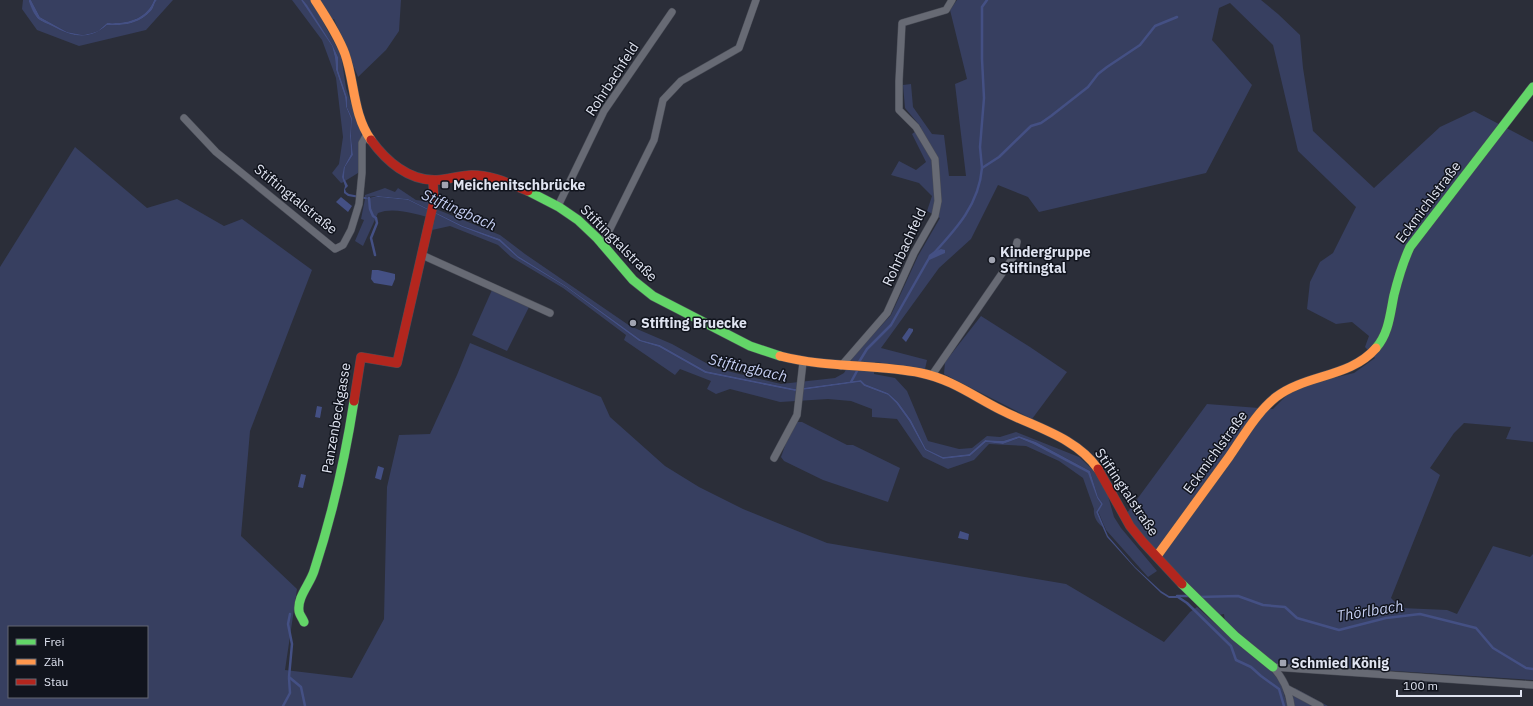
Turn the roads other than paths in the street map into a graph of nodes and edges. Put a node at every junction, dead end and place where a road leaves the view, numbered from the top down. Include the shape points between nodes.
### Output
1 (315, 0) edge
2 (756, 0) edge
3 (952, 0) edge
4 (672, 12) dead end
5 (1533, 87) edge
6 (184, 118) dead end
7 (367, 134) junction
8 (433, 180) junction
9 (558, 206) junction
10 (1017, 242) dead end
11 (602, 245) junction
12 (422, 255) junction
13 (550, 313) dead end
14 (803, 362) junction
15 (841, 366) junction
16 (932, 375) junction
17 (774, 458) dead end
18 (1157, 556) junction
19 (304, 622) dead end
20 (1273, 667) junction
21 (1533, 685) edge
22 (1288, 690) junction
23 (1291, 706) edge
24 (1320, 706) edge

1 - 7 street, Stiftingtalstraße via 344,55 359,116
2 - 11 street via 739,48 681,81 663,100 654,140
3 - 15 street, Rohrbachfeld via 946,10 902,23 899,110 916,127 935,159 938,201 935,216 914,253 887,312
4 - 9 street, Rohrbachfeld via 604,112
5 - 18 street, Eckmichlstraße via 1410,248 1398,275 1387,330 1373,352 1353,367 1292,386 1276,398 1244,434
6 - 7 street, Stiftingtalstraße via 216,152 335,249 343,246 359,204 362,143
7 - 8 street, Stiftingtalstraße via 375,147 397,167 414,177
8 - 9 street, Stiftingtalstraße via 472,175 492,178
8 - 12 street, Panzenbeckgasse via 434,201
9 - 11 street, Stiftingtalstraße via 583,224
10 - 16 street via 1014,256
11 - 14 street, Stiftingtalstraße via 627,274 659,300 752,347
12 - 13 street
12 - 19 street, Panzenbeckgasse via 397,363 362,357 334,504 324,541 301,597 299,611
14 - 15 street, Stiftingtalstraße
14 - 17 street via 797,415
15 - 16 street, Stiftingtalstraße via 866,365
16 - 18 street, Stiftingtalstraße via 955,384 1078,448 1098,469 1136,536
18 - 20 street, Stiftingtalstraße via 1201,603 1246,646
20 - 21 street
20 - 22 street, Stiftingtalstraße via 1280,674
22 - 23 street, Stiftingtalstraße
22 - 24 street

